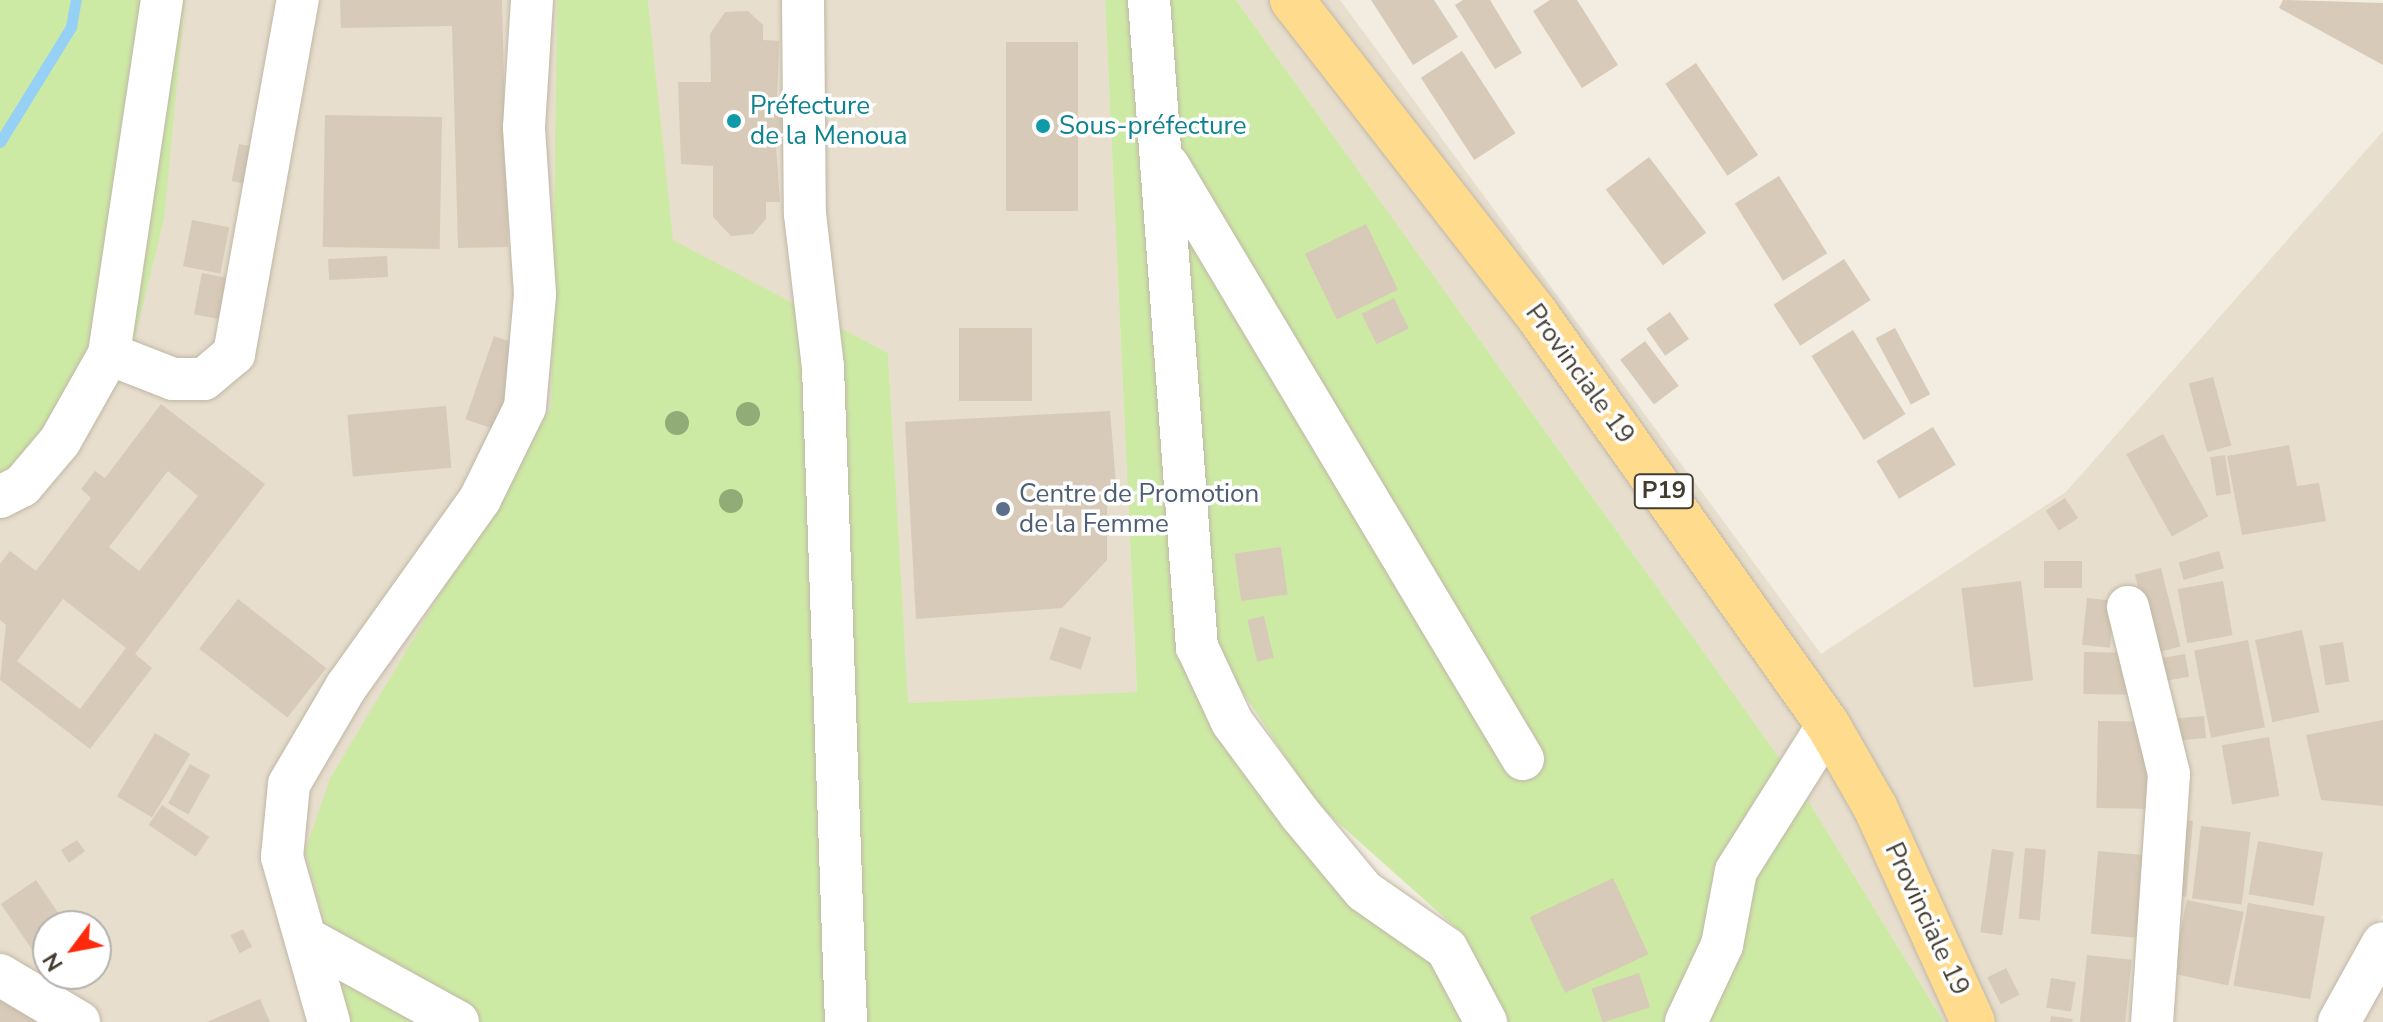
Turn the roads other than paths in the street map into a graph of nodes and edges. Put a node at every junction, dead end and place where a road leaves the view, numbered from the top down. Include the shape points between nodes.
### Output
1 (162, 0) edge
2 (298, 0) edge
3 (532, 0) edge
4 (803, 0) edge
5 (824, 0) edge
6 (1149, 0) edge
7 (1292, 0) edge
8 (805, 43) junction
9 (1163, 158) junction
10 (109, 354) junction
11 (0, 497) edge
12 (2128, 607) dead end
13 (1828, 725) junction
14 (1523, 759) dead end
15 (309, 940) junction
16 (2383, 943) edge
17 (0, 975) edge
18 (79, 1022) edge
19 (329, 1022) edge
20 (458, 1022) edge
21 (846, 1022) edge
22 (1486, 1022) edge
23 (1686, 1022) edge
24 (1973, 1022) edge
25 (2152, 1022) edge
26 (2339, 1022) edge

1 - 10 street
2 - 10 street via 234,354 204,379 173,379
3 - 15 street via 524,127 535,294 525,407 480,499 346,687 289,784 282,857
4 - 8 street
5 - 8 street
6 - 9 street
7 - 13 main road, Provinciale 19 / P19 via 1535,312
8 - 21 street via 805,214 823,367
9 - 14 street
9 - 22 street via 1184,543 1197,647 1232,722 1300,814 1364,891 1447,949
10 - 11 street via 60,441 22,486
12 - 25 street via 2169,774
13 - 23 street via 1736,871 1722,945
13 - 24 main road, Provinciale 19 / P19 via 1875,807
15 - 19 street
15 - 20 street
16 - 26 street
17 - 18 street

